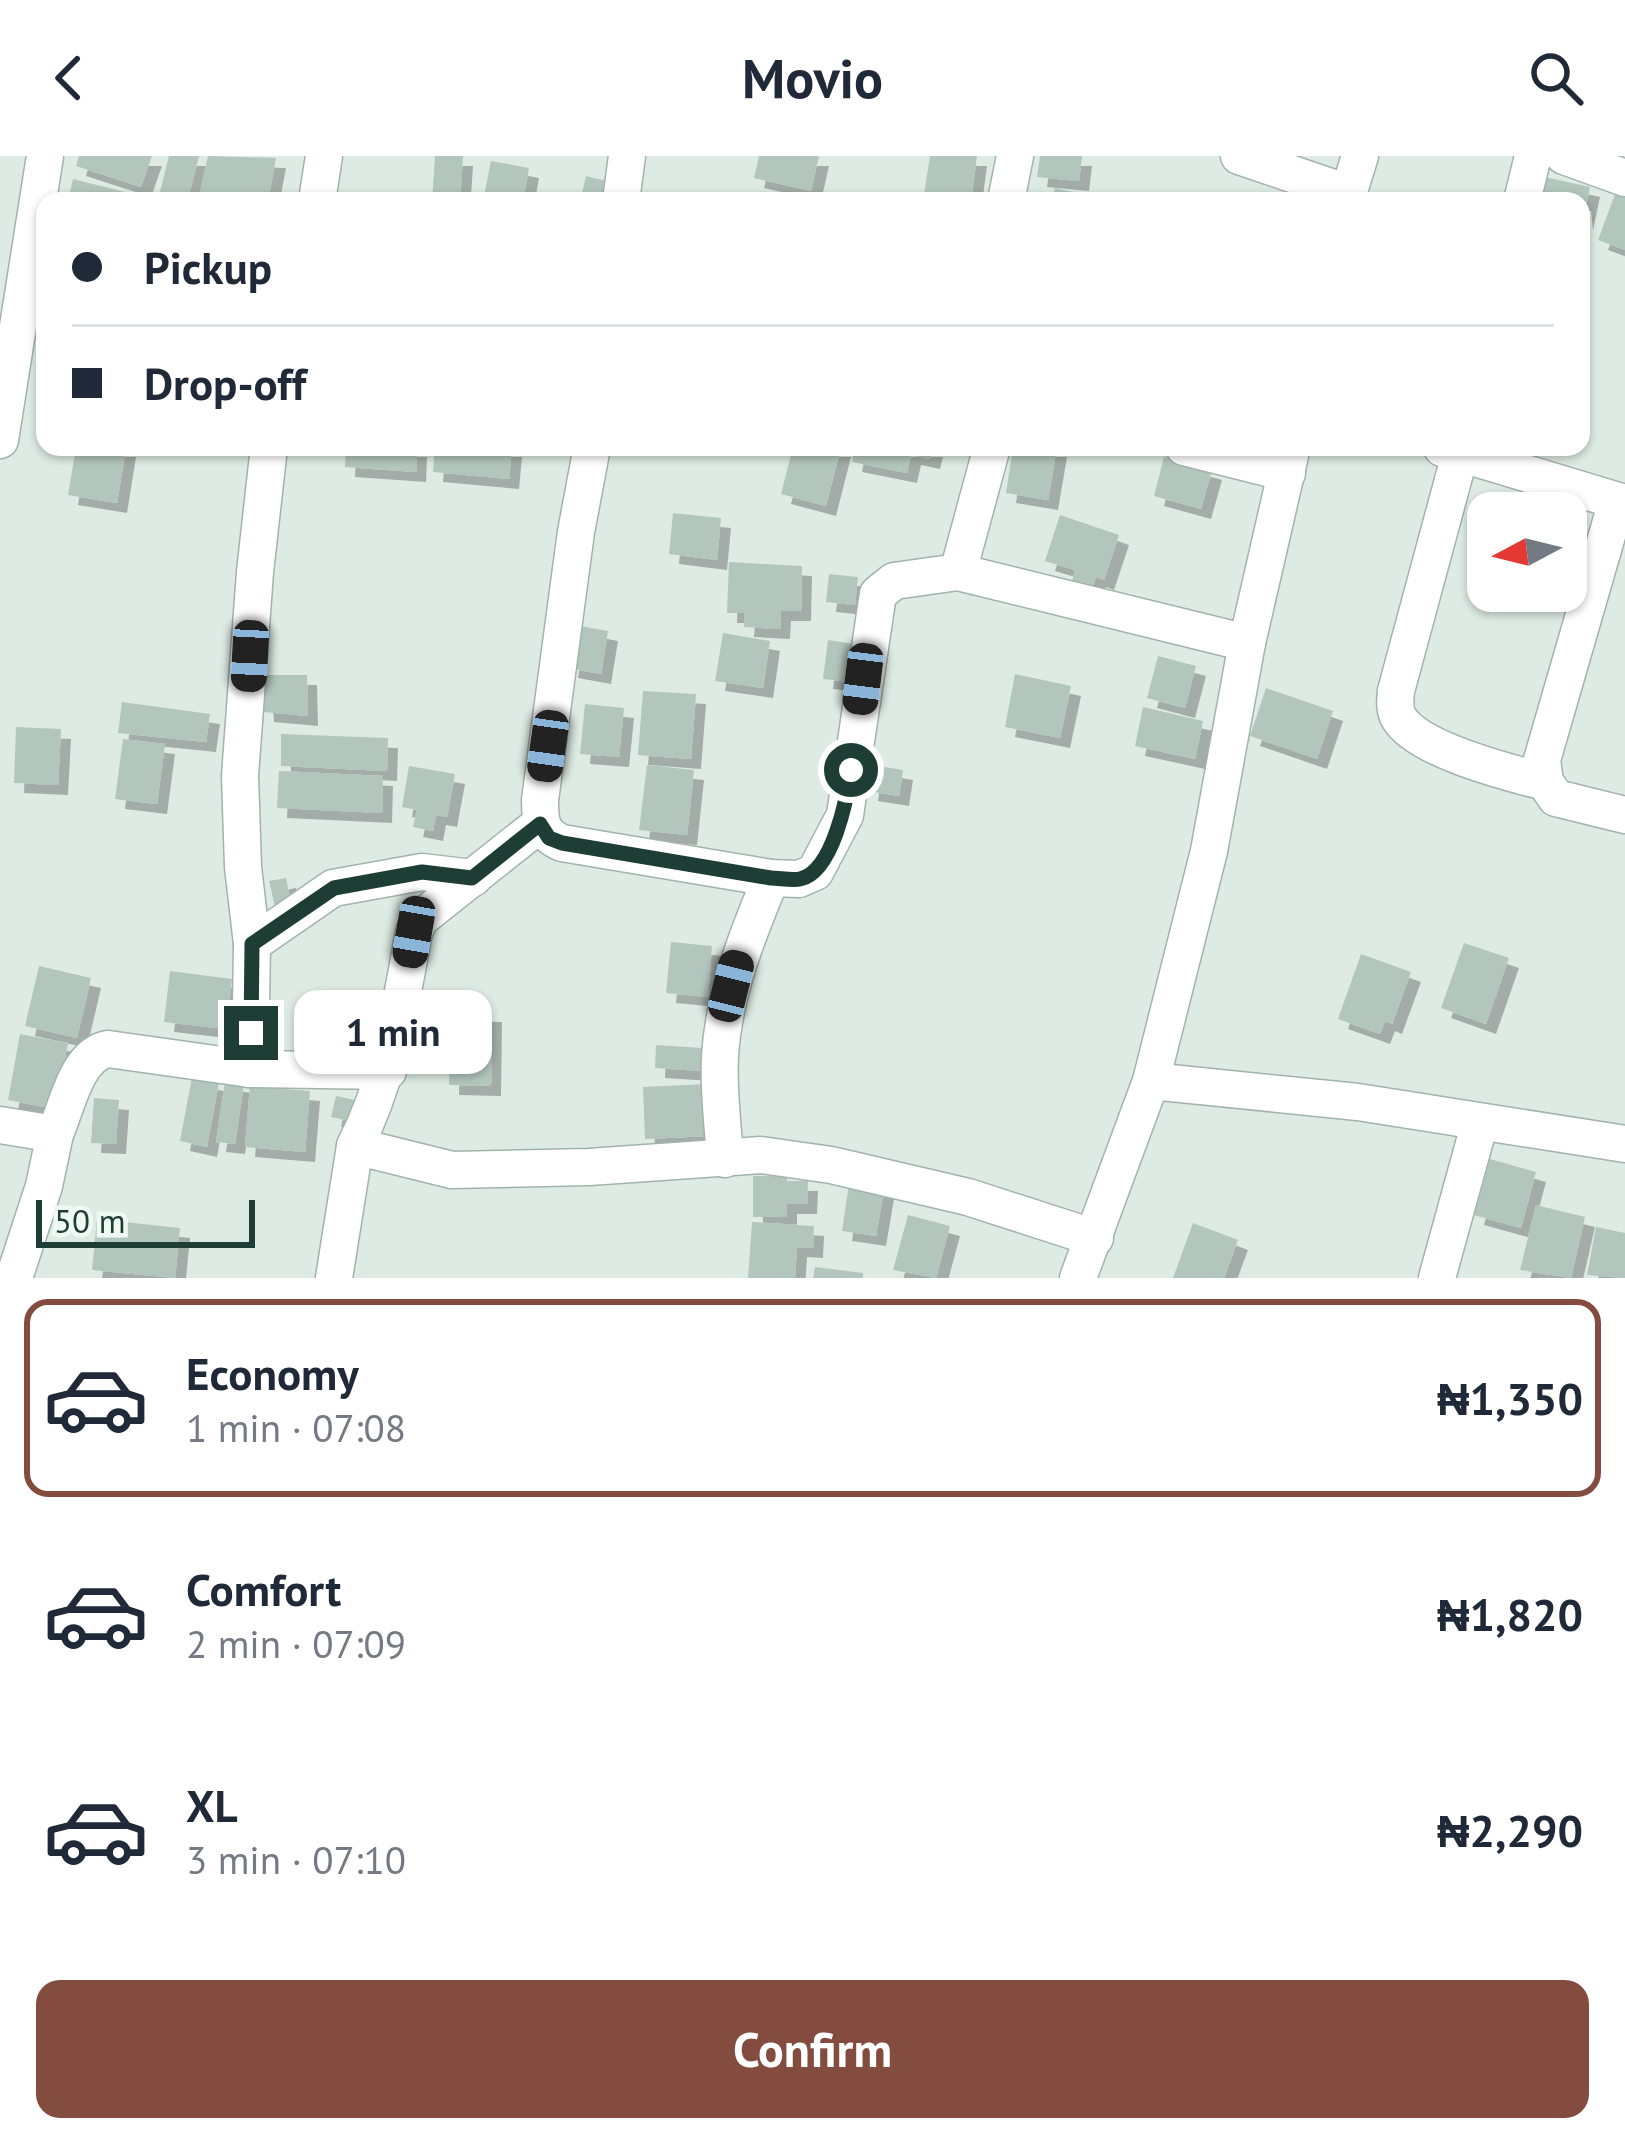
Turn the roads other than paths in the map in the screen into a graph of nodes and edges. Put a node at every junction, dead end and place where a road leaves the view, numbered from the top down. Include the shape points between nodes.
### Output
1 (45, 156) edge
2 (324, 156) edge
3 (627, 156) edge
4 (1015, 156) edge
5 (1239, 156) edge
6 (1533, 156) edge
7 (1564, 156) edge
8 (1359, 174) edge
9 (1625, 178) edge
10 (39, 192) edge
11 (318, 192) edge
12 (622, 192) edge
13 (1008, 192) edge
14 (1524, 192) edge
15 (36, 213) edge
16 (0, 440) edge
17 (268, 456) edge
18 (590, 456) edge
19 (990, 456) edge
20 (1257, 456) edge
21 (1452, 456) edge
22 (1476, 456) edge
23 (1290, 460) edge
24 (1621, 502) edge
25 (958, 572) junction
26 (1247, 643) junction
27 (1545, 782) junction
28 (1625, 815) edge
29 (540, 824) junction
30 (472, 878) junction
31 (771, 878) junction
32 (252, 944) junction
33 (250, 1069) junction
34 (388, 1071) junction
35 (1151, 1081) junction
36 (1480, 1122) junction
37 (0, 1125) edge
38 (56, 1134) junction
39 (1625, 1144) edge
40 (355, 1145) junction
41 (725, 1159) junction
42 (1095, 1238) junction
43 (14, 1278) edge
44 (334, 1278) edge
45 (1078, 1278) edge
46 (1437, 1278) edge

1 - 10 street
2 - 11 street
3 - 12 street
4 - 13 street
5 - 8 street
6 - 14 street
7 - 9 street
15 - 16 street
17 - 32 street via 240,776
18 - 29 street
19 - 25 street
20 - 23 street
21 - 27 street via 1395,708 1406,726 1441,747
22 - 24 street
23 - 26 street
24 - 27 street via 1542,760
25 - 26 street
25 - 31 street via 894,581 878,594 845,815 815,872
26 - 35 street via 1209,851
27 - 28 street via 1556,798
29 - 30 street
29 - 31 street via 562,843
30 - 32 street via 422,872 334,888
30 - 34 street via 414,932
31 - 41 street via 725,1013
32 - 33 street
33 - 34 street
33 - 38 street via 95,1052
34 - 40 street
35 - 36 street
35 - 42 street
36 - 39 street
36 - 46 street
37 - 38 street
38 - 43 street
40 - 41 street via 452,1170
40 - 44 street
41 - 42 street via 761,1155 831,1165
42 - 45 street

